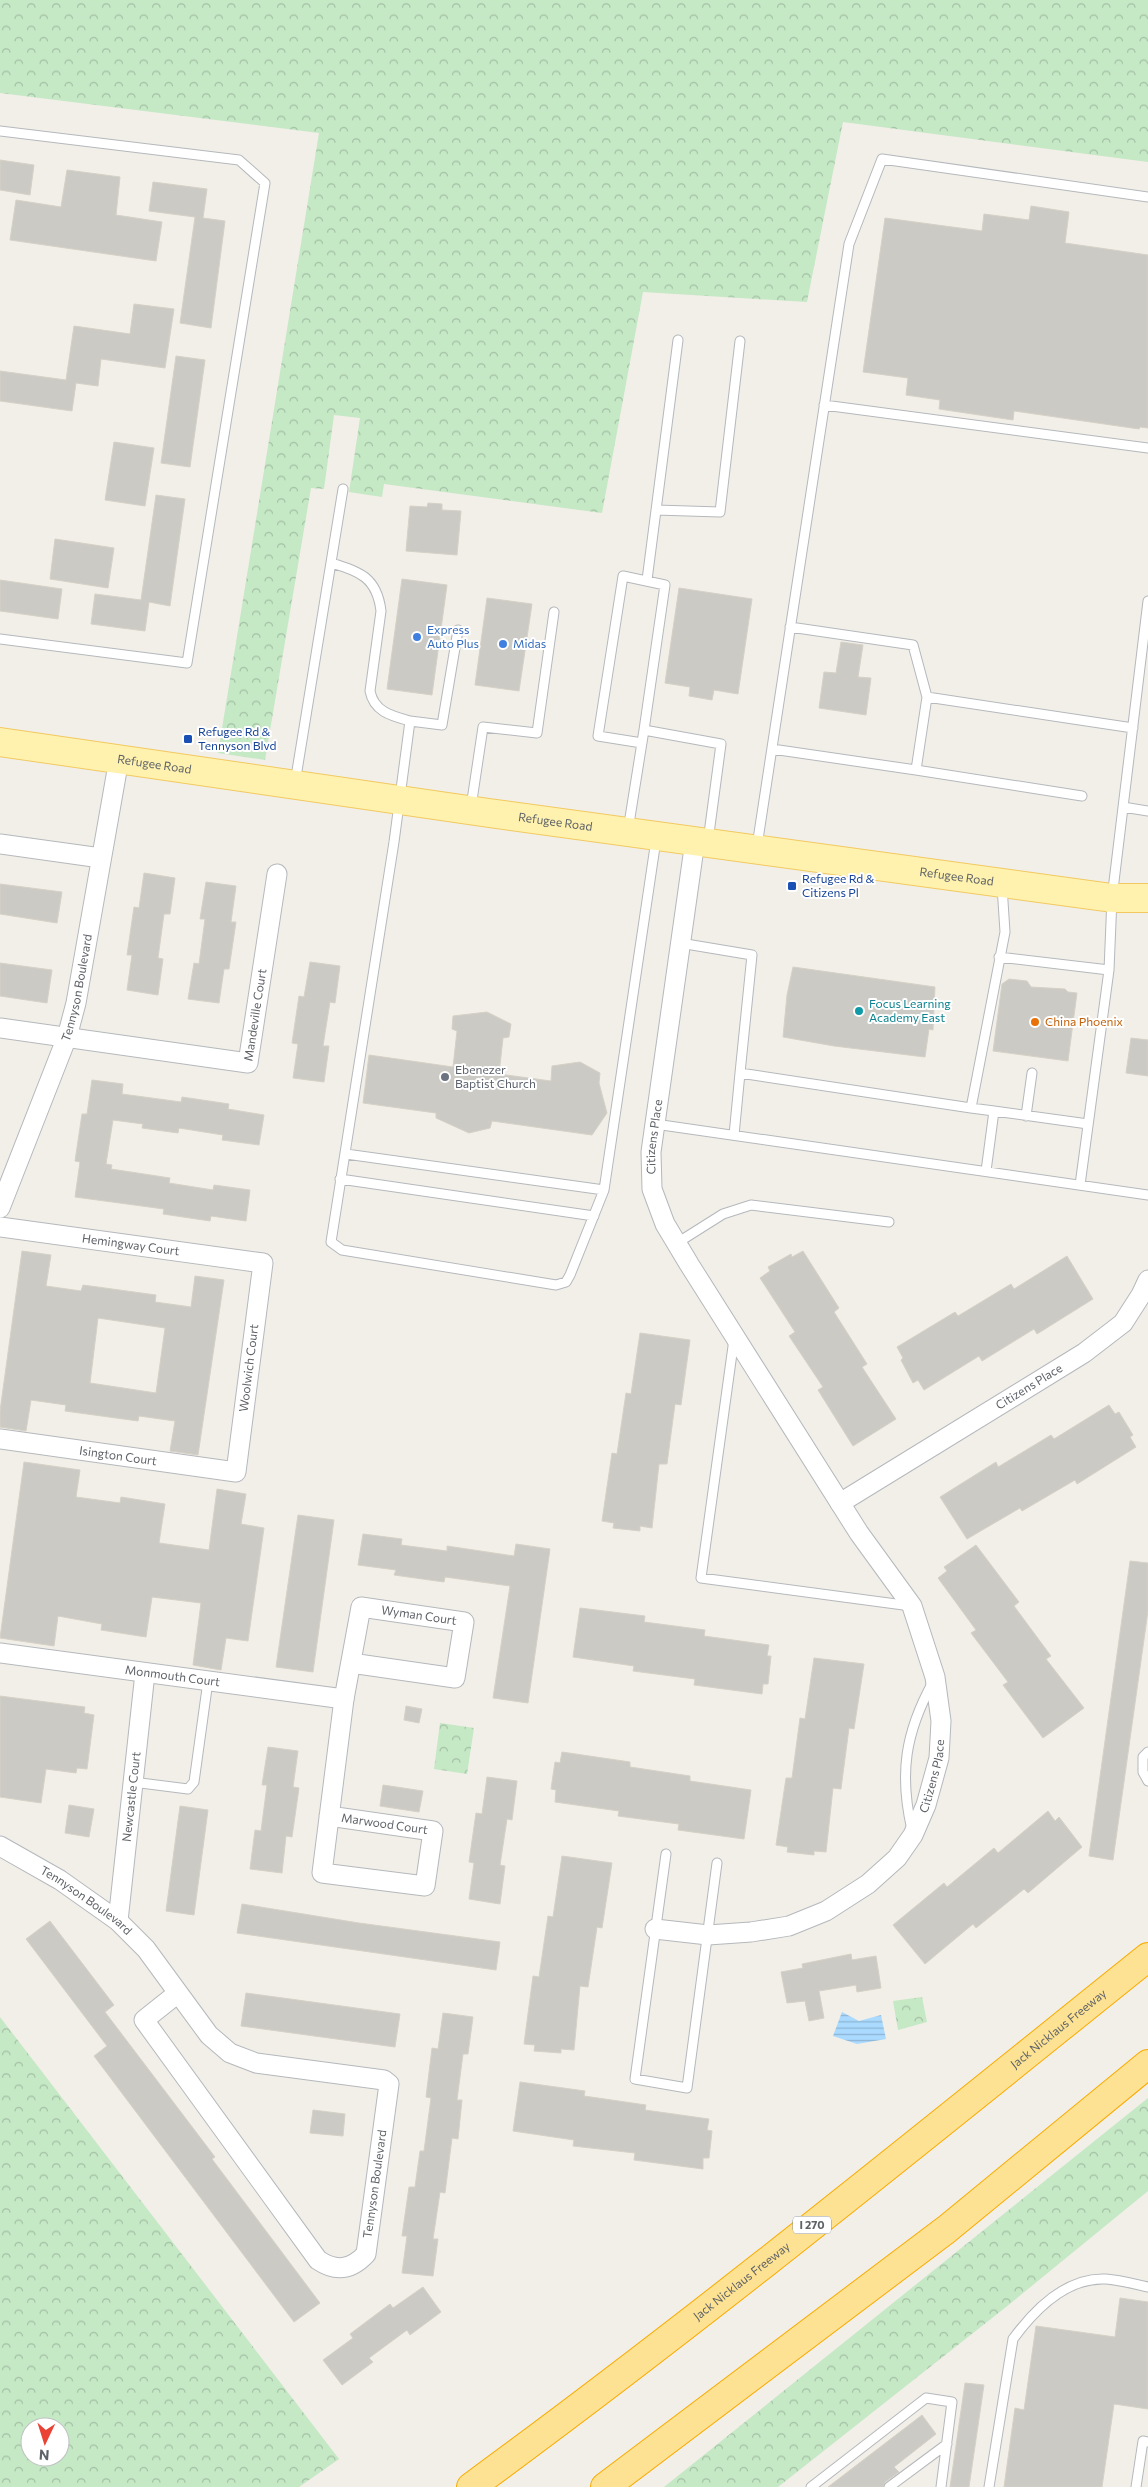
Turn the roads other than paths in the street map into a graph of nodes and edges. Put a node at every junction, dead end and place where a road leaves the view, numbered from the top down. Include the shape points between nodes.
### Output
1 (0, 131) edge
2 (1148, 197) edge
3 (678, 340) dead end
4 (740, 341) dead end
5 (824, 405) junction
6 (1148, 448) edge
7 (343, 489) dead end
8 (656, 510) junction
9 (331, 563) junction
10 (647, 580) junction
11 (1148, 601) edge
12 (554, 612) dead end
13 (790, 627) junction
14 (458, 630) dead end
15 (0, 638) edge
16 (927, 697) junction
17 (410, 721) junction
18 (1133, 728) junction
19 (644, 730) junction
20 (0, 742) edge
21 (642, 743) junction
22 (772, 749) junction
23 (119, 759) junction
24 (916, 770) junction
25 (295, 785) junction
26 (1082, 796) dead end
27 (400, 800) junction
28 (1123, 807) junction
29 (471, 810) junction
30 (1148, 811) edge
31 (628, 832) junction
32 (657, 836) junction
33 (701, 842) junction
34 (0, 844) edge
35 (756, 850) junction
36 (101, 858) junction
37 (277, 874) dead end
38 (1002, 884) junction
39 (1112, 898) junction
40 (1148, 898) edge
41 (1148, 911) edge
42 (680, 943) junction
43 (999, 957) junction
44 (1109, 970) junction
45 (0, 1028) edge
46 (67, 1037) junction
47 (740, 1073) junction
48 (1032, 1073) dead end
49 (972, 1108) junction
50 (994, 1112) junction
51 (1026, 1116) junction
52 (654, 1124) junction
53 (1088, 1124) junction
54 (734, 1135) junction
55 (346, 1154) junction
56 (986, 1171) junction
57 (340, 1179) junction
58 (1080, 1185) junction
59 (604, 1190) junction
60 (1148, 1195) edge
61 (0, 1208) edge
62 (594, 1216) junction
63 (889, 1222) dead end
64 (0, 1227) edge
65 (677, 1244) junction
66 (263, 1263) joint
67 (1148, 1280) edge
68 (735, 1337) junction
69 (0, 1439) edge
70 (236, 1472) joint
71 (840, 1503) junction
72 (912, 1606) junction
73 (0, 1653) edge
74 (352, 1663) junction
75 (145, 1672) junction
76 (935, 1677) junction
77 (208, 1681) junction
78 (344, 1699) junction
79 (1148, 1752) edge
80 (1148, 1781) edge
81 (132, 1782) junction
82 (329, 1816) junction
83 (913, 1835) junction
84 (0, 1846) edge
85 (666, 1854) dead end
86 (717, 1863) dead end
87 (118, 1921) junction
88 (655, 1928) junction
89 (708, 1935) junction
90 (1148, 1957) edge
91 (178, 1993) junction
92 (1148, 2064) edge
93 (1148, 2287) edge
94 (1148, 2442) edge
95 (947, 2444) junction
96 (471, 2487) edge
97 (605, 2487) edge
98 (811, 2487) edge
99 (889, 2487) edge
100 (941, 2487) edge
101 (988, 2487) edge
102 (1136, 2487) edge

1 - 15 lane via 239,160 265,183 187,663
2 - 5 lane via 882,159 849,244
3 - 8 lane
4 - 8 lane via 720,512
5 - 6 lane
5 - 13 lane
7 - 9 lane
8 - 10 lane
9 - 17 lane via 357,570 372,585 380,601 372,698 383,711
9 - 25 lane
10 - 19 lane via 665,585
10 - 21 lane via 623,576 598,736
11 - 18 lane
12 - 29 lane via 537,733 483,727
13 - 16 lane via 913,645
13 - 22 lane
14 - 17 lane via 442,725
16 - 18 lane
16 - 24 lane
17 - 27 lane
18 - 28 lane
19 - 21 lane
19 - 33 lane via 720,744
20 - 23 main road, Refugee Road
21 - 31 lane
22 - 24 lane
22 - 35 lane
23 - 25 main road, Refugee Road
23 - 36 street, Tennyson Boulevard
24 - 26 lane
25 - 27 main road, Refugee Road
27 - 29 main road, Refugee Road
27 - 55 lane
28 - 30 lane
28 - 39 lane
29 - 31 main road, Refugee Road
31 - 32 main road, Refugee Road
32 - 33 main road, Refugee Road
32 - 59 lane
33 - 35 main road, Refugee Road
33 - 42 street, Citizens Place
34 - 36 street
35 - 38 main road, Refugee Road
36 - 46 street, Tennyson Boulevard
37 - 46 street, Mandeville Court via 248,1063
38 - 39 main road, Refugee Road
38 - 43 lane via 1005,932
39 - 40 main road, Refugee Road
39 - 41 main road, Refugee Road
39 - 44 lane
42 - 47 lane via 752,955
42 - 52 street, Citizens Place
43 - 44 lane
43 - 49 lane
44 - 53 lane
45 - 46 street
46 - 61 street, Tennyson Boulevard
47 - 49 lane
47 - 54 lane
48 - 51 lane
49 - 50 lane
50 - 51 lane
50 - 56 lane
51 - 53 lane
52 - 54 lane
52 - 65 street, Citizens Place via 652,1189 665,1224
53 - 58 lane
54 - 56 lane
55 - 57 lane
55 - 59 lane
56 - 58 lane
57 - 62 lane
57 - 62 lane via 331,1242 342,1250 556,1285 566,1282 570,1275
58 - 60 lane
59 - 62 lane
63 - 65 lane via 751,1205 723,1214
64 - 66 street, Hemingway Court
65 - 68 street, Citizens Place
66 - 70 street, Woolwich Court
67 - 71 street, Citizens Place via 1123,1323 1084,1353
68 - 71 street, Citizens Place
68 - 72 lane via 701,1578
69 - 70 street, Isington Court
71 - 72 street, Citizens Place
72 - 76 street, Citizens Place
73 - 75 street, Monmouth Court
74 - 74 street, Wyman Court via 361,1607 464,1622 455,1678
74 - 78 street, Wyman Court
75 - 77 street, Monmouth Court
75 - 81 street, Newcastle Court
76 - 83 street, Citizens Place via 941,1721 939,1758
76 - 83 lane via 918,1709 908,1740 904,1768 906,1804
77 - 78 street, Monmouth Court
77 - 81 lane via 194,1782 188,1789
78 - 82 street, Marwood Court
79 - 80 lane via 1143,1756 1143,1772
81 - 87 street, Newcastle Court
82 - 82 street, Marwood Court via 322,1873 425,1886 434,1831
83 - 89 street, Citizens Place via 897,1858 868,1884 826,1911 789,1926
84 - 87 street, Tennyson Boulevard via 60,1880
85 - 88 lane
86 - 89 lane
87 - 91 street, Tennyson Boulevard via 146,1949
88 - 89 street, Citizens Place
88 - 89 lane via 635,2079 687,2088
90 - 96 highway, Jack Nicklaus Freeway / I 270 via 736,2286
91 - 91 street, Tennyson Boulevard via 144,2020 318,2260 329,2267 343,2269 356,2264 366,2254 389,2084 384,2080 256,2063 230,2053 209,2035
92 - 97 highway via 948,2229
93 - 101 lane via 1090,2279 1067,2286 1026,2321 1013,2339
94 - 102 lane via 1144,2441
95 - 98 lane via 952,2402 926,2398
95 - 99 lane
95 - 100 lane

